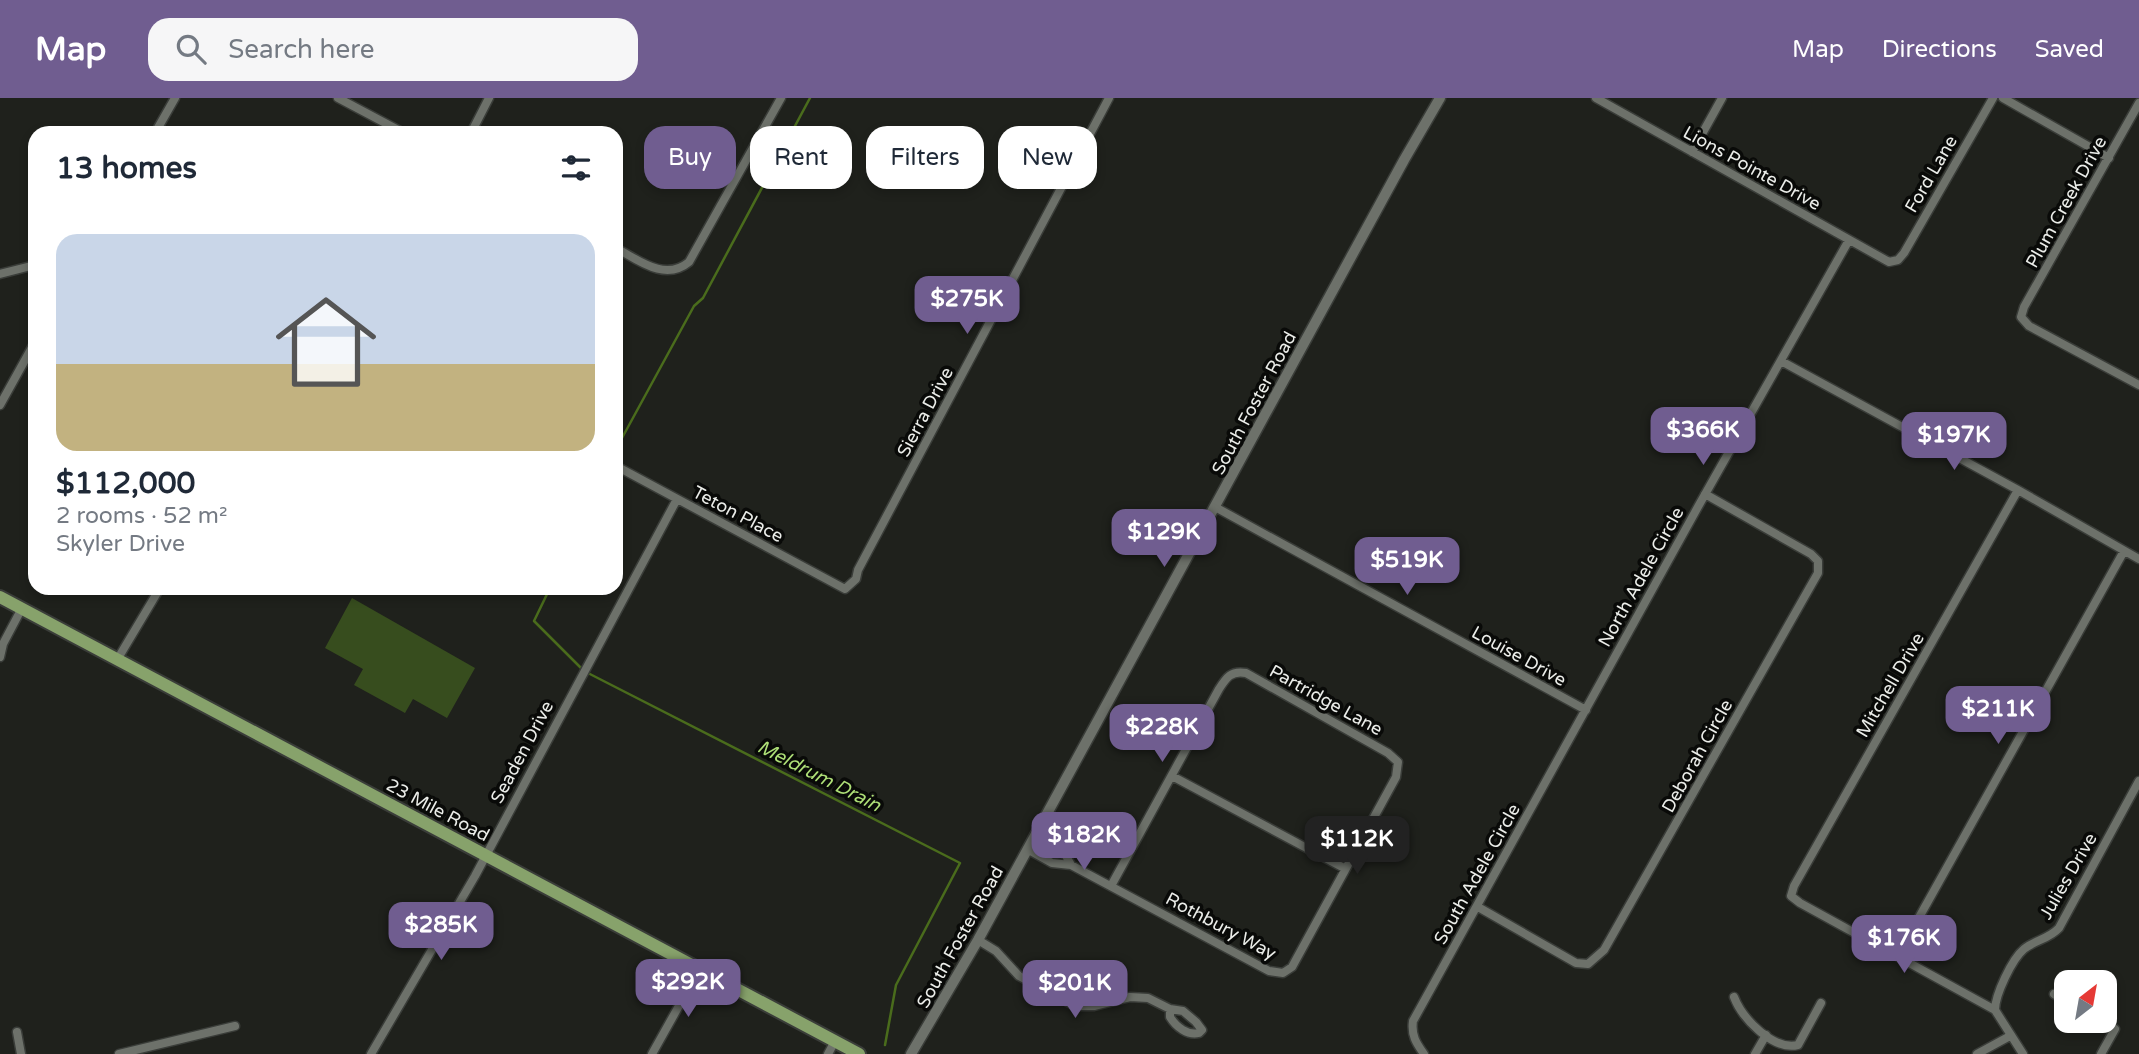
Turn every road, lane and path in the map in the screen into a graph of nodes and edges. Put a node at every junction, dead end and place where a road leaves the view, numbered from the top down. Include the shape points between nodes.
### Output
1 (175, 98) edge
2 (338, 98) edge
3 (489, 98) edge
4 (781, 98) edge
5 (1109, 98) edge
6 (1440, 98) edge
7 (1596, 98) edge
8 (1722, 98) edge
9 (1993, 98) edge
10 (2003, 98) edge
11 (2139, 103) edge
12 (159, 126) edge
13 (391, 126) edge
14 (475, 126) edge
15 (1692, 152) junction
16 (2109, 158) junction
17 (1849, 240) junction
18 (623, 251) edge
19 (1894, 262) joint
20 (28, 267) edge
21 (0, 274) edge
22 (28, 355) edge
23 (1781, 361) junction
24 (2139, 386) edge
25 (0, 405) edge
26 (623, 470) edge
27 (2018, 491) junction
28 (1705, 494) junction
29 (677, 499) junction
30 (1215, 508) junction
31 (2124, 551) junction
32 (2139, 559) edge
33 (845, 589) joint
34 (156, 595) edge
35 (0, 597) edge
36 (22, 608) junction
37 (1, 645) edge
38 (0, 657) edge
39 (117, 660) junction
40 (1586, 710) junction
41 (1172, 776) junction
42 (2139, 781) edge
43 (1035, 834) junction
44 (1027, 849) junction
45 (485, 856) junction
46 (1071, 865) junction
47 (1344, 868) junction
48 (1111, 886) junction
49 (1478, 907) junction
50 (978, 940) junction
51 (1898, 955) junction
52 (699, 970) junction
53 (1734, 997) dead end
54 (1821, 1003) dead end
55 (1170, 1009) junction
56 (1995, 1010) junction
57 (235, 1026) dead end
58 (16, 1032) dead end
59 (2113, 1033) edge
60 (1766, 1035) junction
61 (2010, 1036) junction
62 (835, 1041) junction
63 (21, 1054) edge
64 (119, 1054) edge
65 (371, 1054) edge
66 (652, 1054) edge
67 (828, 1054) edge
68 (859, 1054) edge
69 (911, 1054) edge
70 (1424, 1054) edge
71 (1755, 1054) edge
72 (1977, 1054) edge
73 (2023, 1054) edge
74 (2101, 1054) edge

1 - 12 street
2 - 13 street
3 - 14 street
4 - 18 street via 689,262 661,270
5 - 33 street, Sierra Drive via 856,579
6 - 30 street, South Foster Road
7 - 15 street, Lions Pointe Drive
8 - 15 street
9 - 19 street, Ford Lane via 1918,230
10 - 16 street
11 - 16 street, Plum Creek Drive
15 - 17 street, Lions Pointe Drive
16 - 24 street, Plum Creek Drive via 2021,317 2029,326
17 - 19 street, Lions Pointe Drive
17 - 23 street, North Adele Circle
20 - 21 street
22 - 25 street
23 - 27 street
23 - 28 street, North Adele Circle
26 - 29 street, Teton Place
27 - 31 street
27 - 51 street, Mitchell Drive via 1791,897
28 - 40 street, North Adele Circle
28 - 49 street, Deborah Circle via 1811,554 1818,561 1818,573 1600,957 1588,964 1576,963
29 - 33 street, Teton Place
29 - 45 street, Seaden Drive
30 - 40 street, Louise Drive
30 - 43 street, South Foster Road
31 - 32 street
31 - 51 street
34 - 39 street
35 - 36 main road, 23 Mile Road
36 - 37 street
36 - 39 main road, 23 Mile Road
37 - 38 street
39 - 45 main road, 23 Mile Road
40 - 49 street, South Adele Circle
41 - 47 street
41 - 47 street, Partridge Lane via 1230,674 1250,675 1398,762 1396,777
41 - 48 street
42 - 56 street, Julies Drive via 2059,928 2021,952
43 - 44 street, South Foster Road
43 - 46 street, Rothbury Way via 1065,854
44 - 46 street, Rothbury Way via 1052,863
44 - 50 street, South Foster Road
45 - 52 main road, 23 Mile Road
45 - 65 street, Seaden Drive
46 - 48 street, Rothbury Way
47 - 48 street, Rothbury Way via 1292,967 1283,973 1269,971
49 - 70 street, South Adele Circle via 1413,1021 1414,1038
50 - 55 street via 996,951 1019,976 1075,1006 1140,997
50 - 69 street, South Foster Road
51 - 56 street
52 - 62 main road, 23 Mile Road
52 - 66 street
53 - 60 street
54 - 60 street via 1798,1045 1782,1045
55 - 55 street via 1183,1011 1202,1030 1196,1035 1183,1030 1172,1021
56 - 61 street
57 - 64 street
58 - 63 street
59 - 74 street
60 - 71 street
61 - 72 street
61 - 73 street
62 - 67 street
62 - 68 main road, 23 Mile Road

